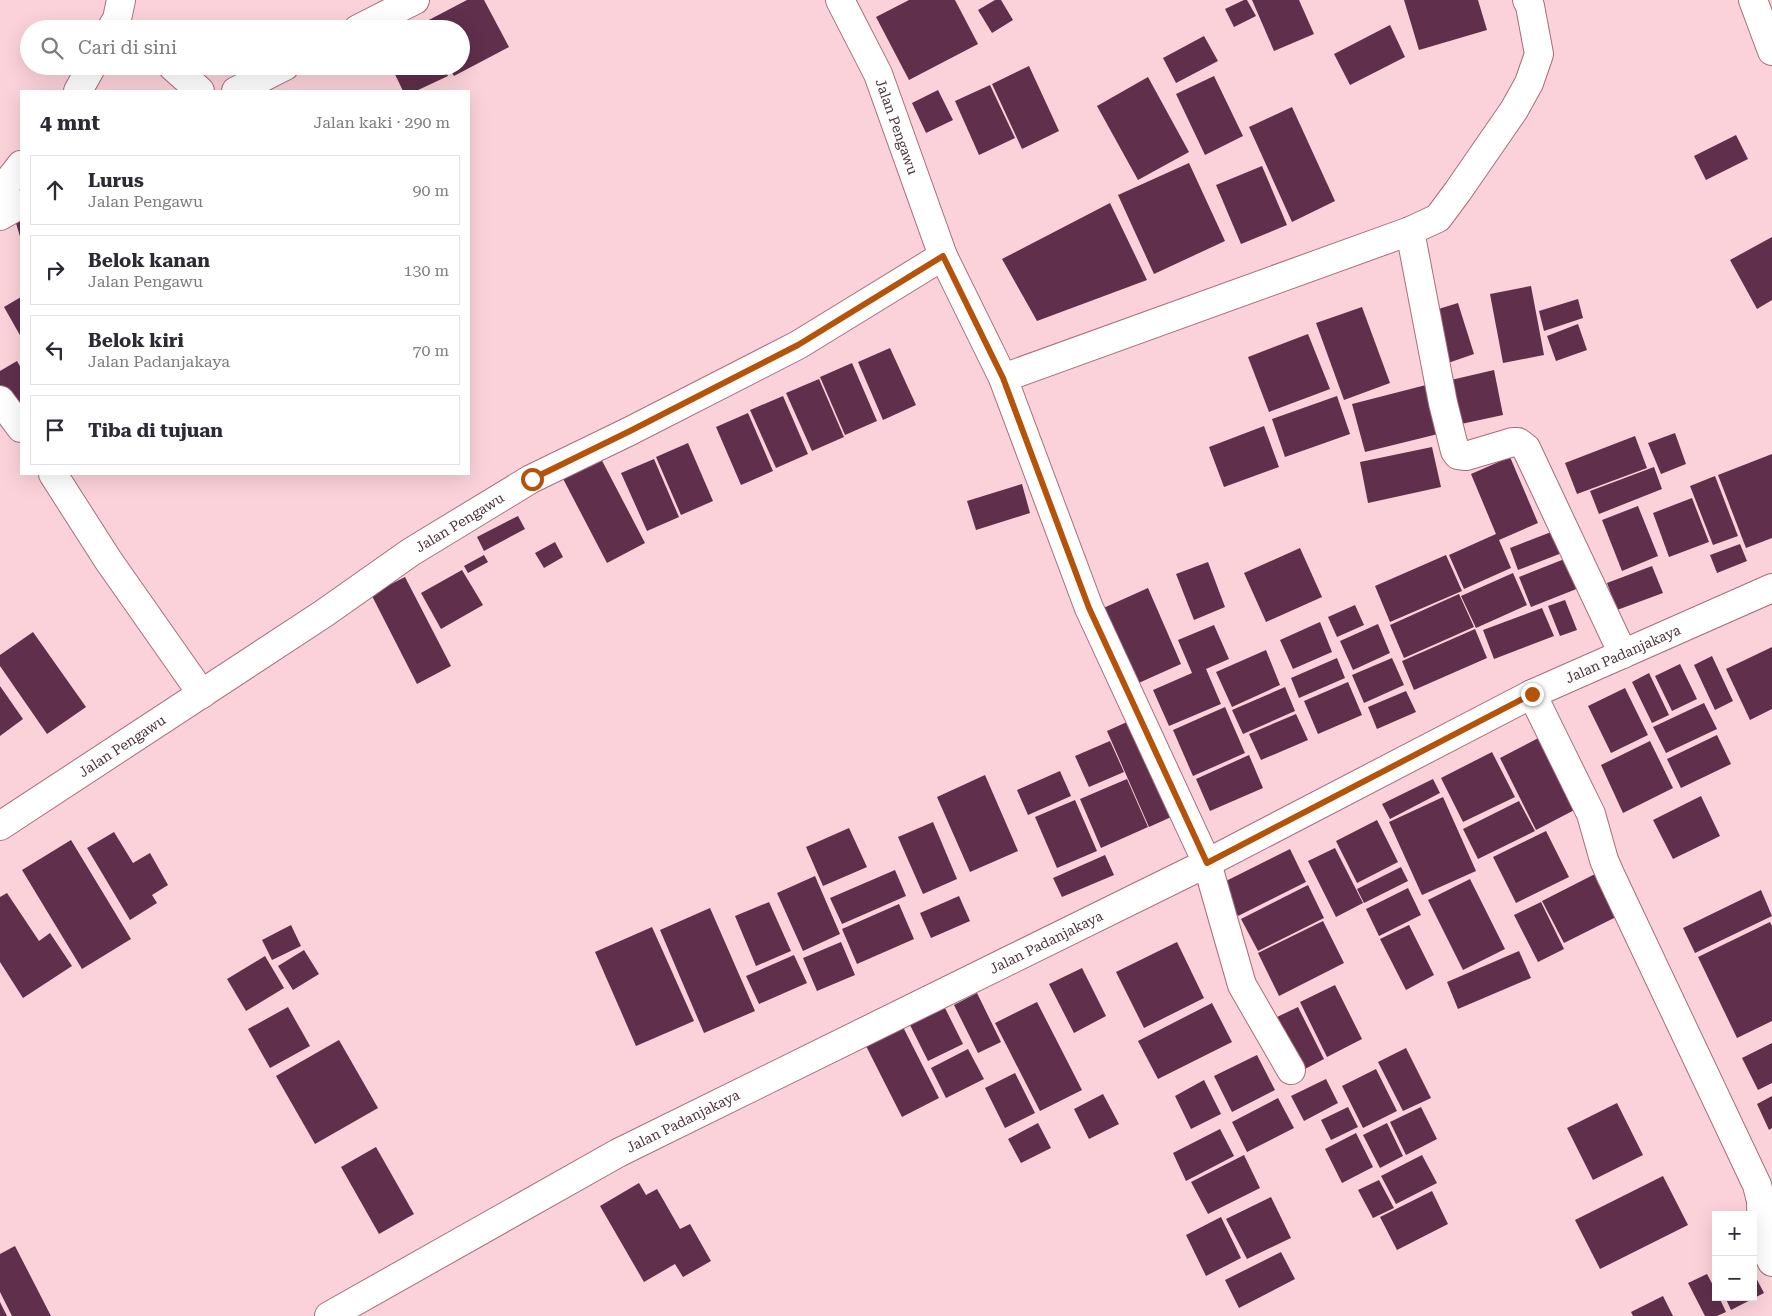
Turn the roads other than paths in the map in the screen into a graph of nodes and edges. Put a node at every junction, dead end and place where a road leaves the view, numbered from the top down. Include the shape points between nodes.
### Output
1 (415, 0) edge
2 (840, 0) edge
3 (1527, 0) edge
4 (1753, 0) edge
5 (376, 20) edge
6 (1772, 51) edge
7 (87, 75) edge
8 (182, 75) edge
9 (267, 75) edge
10 (79, 90) edge
11 (199, 90) edge
12 (238, 90) edge
13 (20, 166) edge
14 (0, 192) edge
15 (20, 205) edge
16 (0, 216) edge
17 (1410, 231) junction
18 (943, 256) junction
19 (1003, 378) junction
20 (0, 400) edge
21 (20, 427) edge
22 (54, 475) edge
23 (1772, 588) edge
24 (1623, 654) junction
25 (202, 694) junction
26 (1532, 694) junction
27 (0, 826) edge
28 (1207, 863) junction
29 (1291, 1070) dead end
30 (1771, 1258) edge
31 (329, 1316) edge

1 - 5 street
2 - 18 street, Jalan Pengawu via 878,74
3 - 17 street via 1539,54 1529,83 1514,110 1438,218
4 - 6 street
7 - 10 street
8 - 11 street
9 - 12 street
13 - 14 street
15 - 16 street
17 - 19 street
17 - 24 street via 1455,451 1466,456 1512,442 1526,448
18 - 19 street, Jalan Pengawu
18 - 25 street, Jalan Pengawu via 798,345 532,479 411,552
19 - 28 street, Jalan Pengawu via 1089,608
20 - 21 street
22 - 25 street via 108,560
23 - 24 street, Jalan Padanjakaya
24 - 26 street, Jalan Padanjakaya
25 - 27 street, Jalan Pengawu
26 - 28 street, Jalan Padanjakaya
26 - 30 street via 1591,814 1610,874 1757,1185 1761,1201 1762,1242
28 - 29 street, Jalan Pengawu via 1242,985
28 - 31 street, Jalan Padanjakaya via 618,1153

